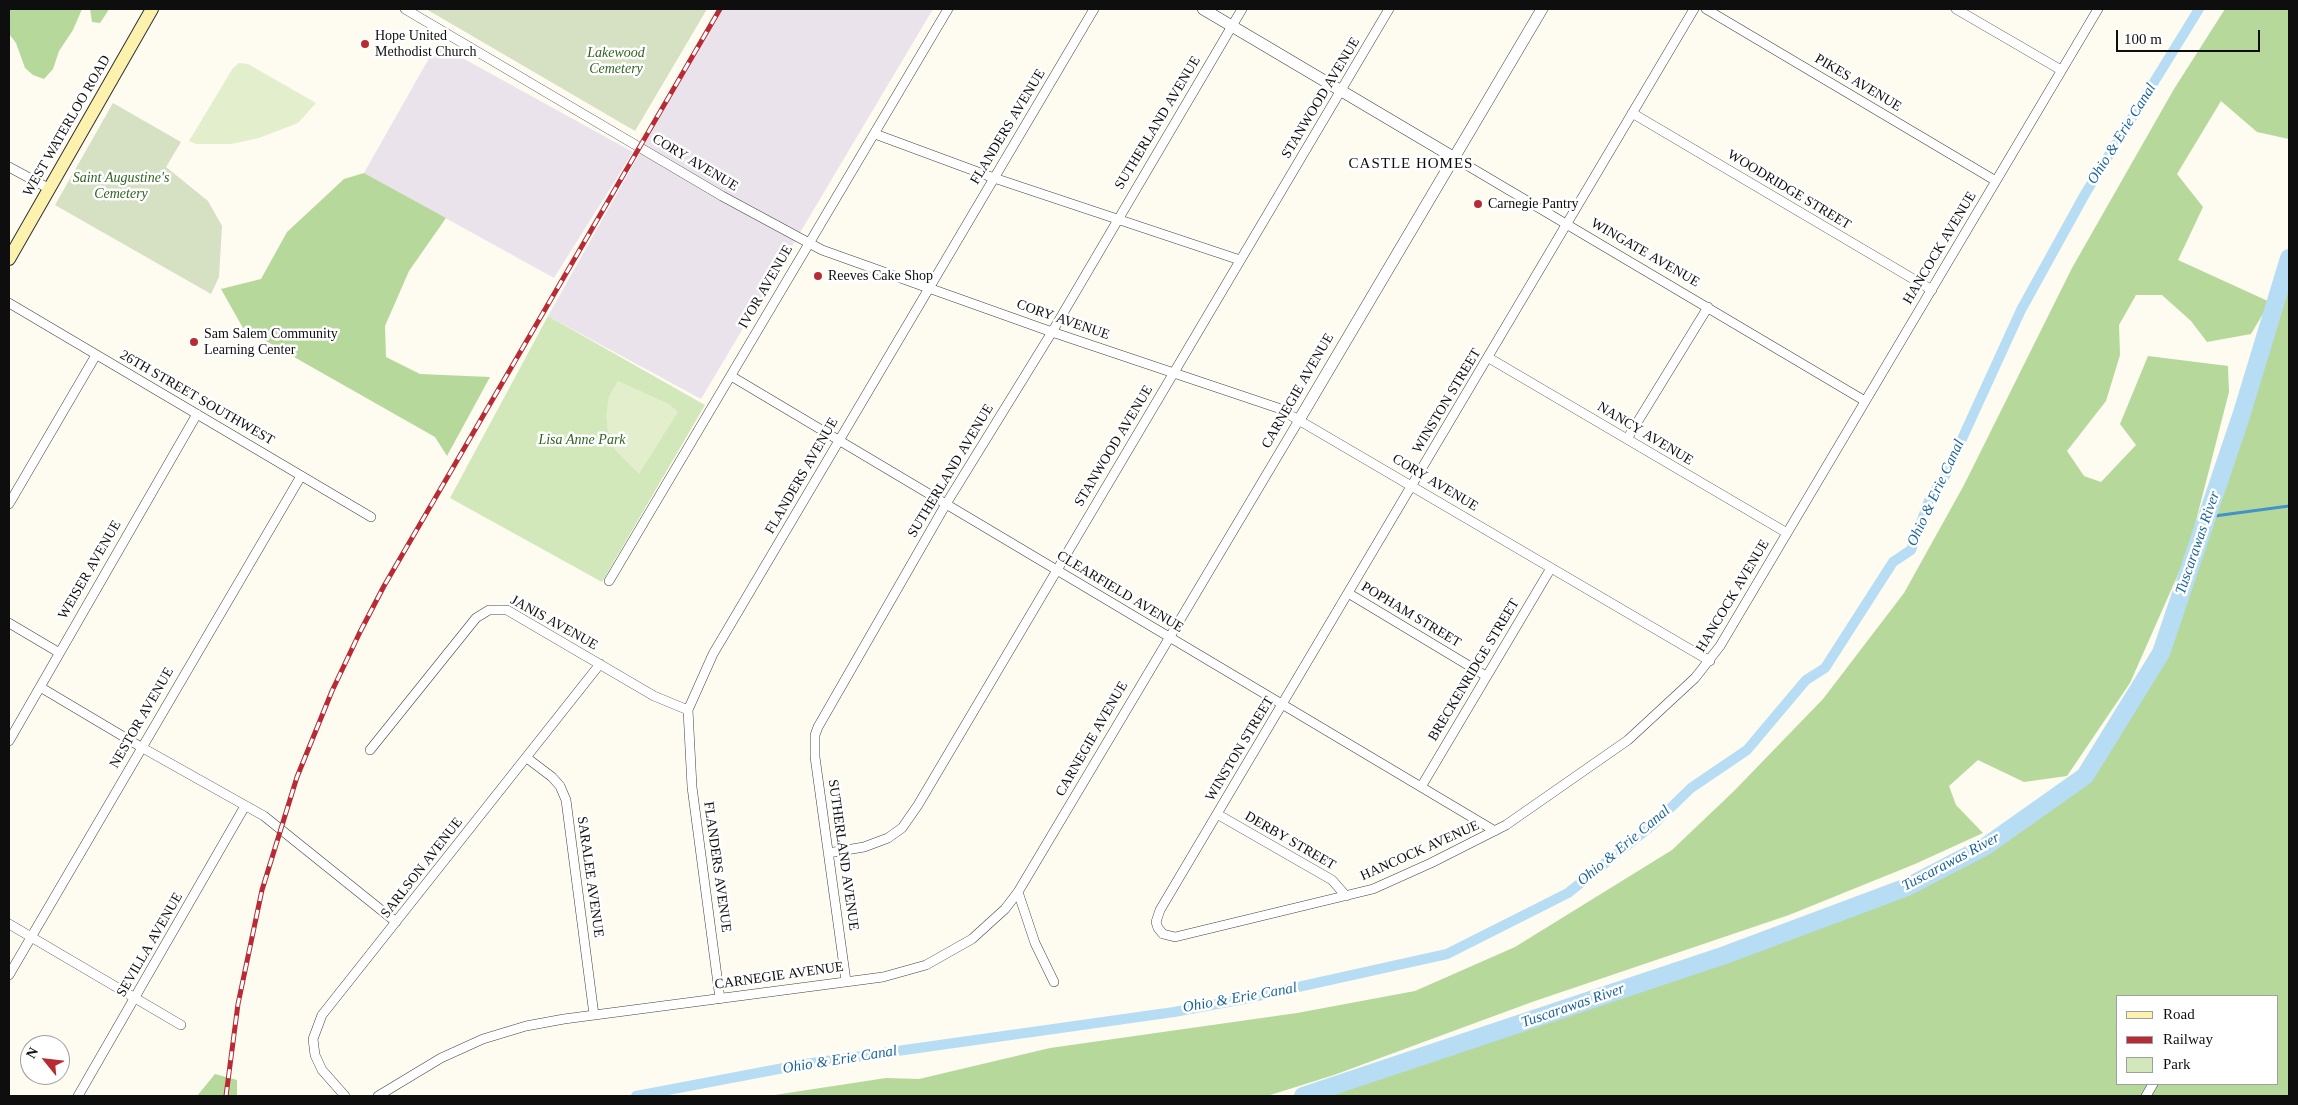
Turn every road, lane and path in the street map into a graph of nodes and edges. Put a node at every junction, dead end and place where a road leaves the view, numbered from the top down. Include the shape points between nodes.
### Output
1 (152, 9) edge
2 (405, 9) edge
3 (948, 9) edge
4 (1094, 9) edge
5 (1203, 9) edge
6 (1242, 9) edge
7 (1389, 9) edge
8 (1542, 9) edge
9 (1694, 9) edge
10 (1706, 9) edge
11 (1956, 9) edge
12 (2098, 9) edge
13 (1232, 26) junction
14 (2061, 70) junction
15 (1341, 90) junction
16 (1632, 113) junction
17 (875, 134) junction
18 (1453, 157) junction
19 (9, 167) edge
20 (994, 178) junction
21 (1996, 180) junction
22 (48, 188) junction
23 (1118, 218) junction
24 (1566, 224) junction
25 (808, 243) junction
26 (9, 259) edge
27 (1240, 260) junction
28 (929, 288) junction
29 (1932, 290) junction
30 (9, 303) edge
31 (1708, 307) junction
32 (1052, 332) junction
33 (96, 354) junction
34 (1489, 358) junction
35 (1174, 372) junction
36 (730, 376) junction
37 (1865, 401) junction
38 (197, 414) junction
39 (1299, 420) junction
40 (839, 440) junction
41 (1627, 440) junction
42 (301, 476) junction
43 (1413, 486) junction
44 (9, 504) edge
45 (946, 504) junction
46 (371, 517) dead end
47 (1787, 533) junction
48 (1551, 568) junction
49 (1057, 570) junction
50 (609, 580) dead end
51 (1348, 593) junction
52 (9, 624) edge
53 (1170, 638) junction
54 (58, 652) junction
55 (1710, 660) junction
56 (600, 664) junction
57 (1486, 676) junction
58 (40, 687) junction
59 (1282, 704) junction
60 (688, 710) junction
61 (9, 741) edge
62 (141, 747) junction
63 (370, 750) dead end
64 (527, 758) junction
65 (1421, 787) junction
66 (245, 806) junction
67 (1218, 814) junction
68 (1495, 831) junction
69 (828, 853) junction
70 (1018, 892) junction
71 (1346, 896) junction
72 (1160, 910) joint
73 (396, 922) junction
74 (9, 924) edge
75 (31, 936) junction
76 (9, 975) edge
77 (846, 981) junction
78 (1054, 982) dead end
79 (137, 998) junction
80 (720, 999) junction
81 (594, 1015) junction
82 (181, 1025) dead end
83 (2152, 1085) edge
84 (78, 1096) edge
85 (345, 1096) edge
86 (378, 1096) edge
87 (2146, 1096) edge

1 - 22 main road, WEST WATERLOO ROAD
2 - 25 street, CORY AVENUE via 722,196
3 - 17 street, IVOR AVENUE
4 - 20 street, FLANDERS AVENUE
5 - 13 street, WINGATE AVENUE
6 - 13 street, SUTHERLAND AVENUE
7 - 15 street, STANWOOD AVENUE
8 - 18 street, CARNEGIE AVENUE
9 - 16 street, WINSTON STREET
10 - 21 street, PIKES AVENUE
11 - 14 street
12 - 14 street, HANCOCK AVENUE
13 - 15 street, WINGATE AVENUE
13 - 23 street, SUTHERLAND AVENUE
14 - 21 street, HANCOCK AVENUE
15 - 18 street, WINGATE AVENUE
15 - 27 street, STANWOOD AVENUE
16 - 24 street, WINSTON STREET
16 - 29 street, WOODRIDGE STREET
17 - 20 street
17 - 25 street, IVOR AVENUE
18 - 24 street, WINGATE AVENUE
18 - 39 street, CARNEGIE AVENUE
19 - 22 street
20 - 23 street
20 - 28 street, FLANDERS AVENUE
21 - 29 street, HANCOCK AVENUE
22 - 26 main road, WEST WATERLOO ROAD
23 - 27 street
23 - 32 street, SUTHERLAND AVENUE
24 - 31 street, WINGATE AVENUE
24 - 34 street, WINSTON STREET
25 - 28 street, CORY AVENUE
25 - 36 street, IVOR AVENUE
27 - 35 street, STANWOOD AVENUE
28 - 32 street, CORY AVENUE
28 - 40 street, FLANDERS AVENUE
29 - 37 street, HANCOCK AVENUE
30 - 33 street, 26TH STREET SOUTHWEST
31 - 37 street, WINGATE AVENUE
31 - 41 street
32 - 35 street, CORY AVENUE
32 - 45 street, SUTHERLAND AVENUE
33 - 38 street, 26TH STREET SOUTHWEST
33 - 44 street
34 - 41 street, NANCY AVENUE
34 - 43 street, WINSTON STREET
35 - 39 street, CORY AVENUE via 1278,408
35 - 49 street, STANWOOD AVENUE
36 - 40 street, CLEARFIELD AVENUE
36 - 50 street, IVOR AVENUE
37 - 47 street, HANCOCK AVENUE
38 - 42 street, 26TH STREET SOUTHWEST
38 - 54 street, WEISER AVENUE
39 - 43 street, CORY AVENUE
39 - 53 street, CARNEGIE AVENUE
40 - 45 street, CLEARFIELD AVENUE
40 - 60 street, FLANDERS AVENUE via 713,654
41 - 47 street, NANCY AVENUE
42 - 46 street, 26TH STREET SOUTHWEST
42 - 62 street, NESTOR AVENUE
43 - 48 street, CORY AVENUE
43 - 51 street, WINSTON STREET
45 - 49 street, CLEARFIELD AVENUE
45 - 69 street, SUTHERLAND AVENUE via 818,727 815,756
47 - 55 street, HANCOCK AVENUE
48 - 55 street, CORY AVENUE
48 - 57 street, BRECKENRIDGE STREET
49 - 53 street, CLEARFIELD AVENUE
49 - 69 street, STANWOOD AVENUE via 906,823 894,834 871,845
51 - 57 street, POPHAM STREET
51 - 59 street, WINSTON STREET
52 - 54 street
53 - 59 street, CLEARFIELD AVENUE
53 - 70 street, CARNEGIE AVENUE
54 - 58 street, WEISER AVENUE
55 - 68 street, HANCOCK AVENUE via 1628,740
56 - 60 street, JANIS AVENUE via 654,696
56 - 63 street, JANIS AVENUE via 507,610 500,608 484,612
56 - 64 street, SARLSON AVENUE
57 - 65 street, BRECKENRIDGE STREET
58 - 61 street, WEISER AVENUE
58 - 62 street
59 - 65 street, CLEARFIELD AVENUE
59 - 67 street, WINSTON STREET
60 - 80 street, FLANDERS AVENUE via 692,787
62 - 66 street
62 - 75 street, NESTOR AVENUE
64 - 73 street, SARLSON AVENUE
64 - 81 street, SARALEE AVENUE via 552,777 566,800
65 - 68 street, CLEARFIELD AVENUE
66 - 73 street via 264,816
66 - 79 street, SEVILLA AVENUE
67 - 71 street, DERBY STREET via 1332,880
67 - 72 street, WINSTON STREET
68 - 71 street, HANCOCK AVENUE via 1383,885
69 - 77 street, SUTHERLAND AVENUE
70 - 77 street, CARNEGIE AVENUE via 984,929 936,960 883,977
70 - 78 street
71 - 72 street, HANCOCK AVENUE via 1174,937 1158,928 1156,922
73 - 85 street, SARLSON AVENUE via 322,1015 315,1030 314,1047 318,1063
74 - 75 street
75 - 76 street, NESTOR AVENUE
75 - 79 street
77 - 80 street, CARNEGIE AVENUE
79 - 82 street
79 - 84 street, SEVILLA AVENUE
80 - 81 street, CARNEGIE AVENUE
81 - 86 street, CARNEGIE AVENUE via 526,1026 483,1039 425,1066
83 - 87 street

